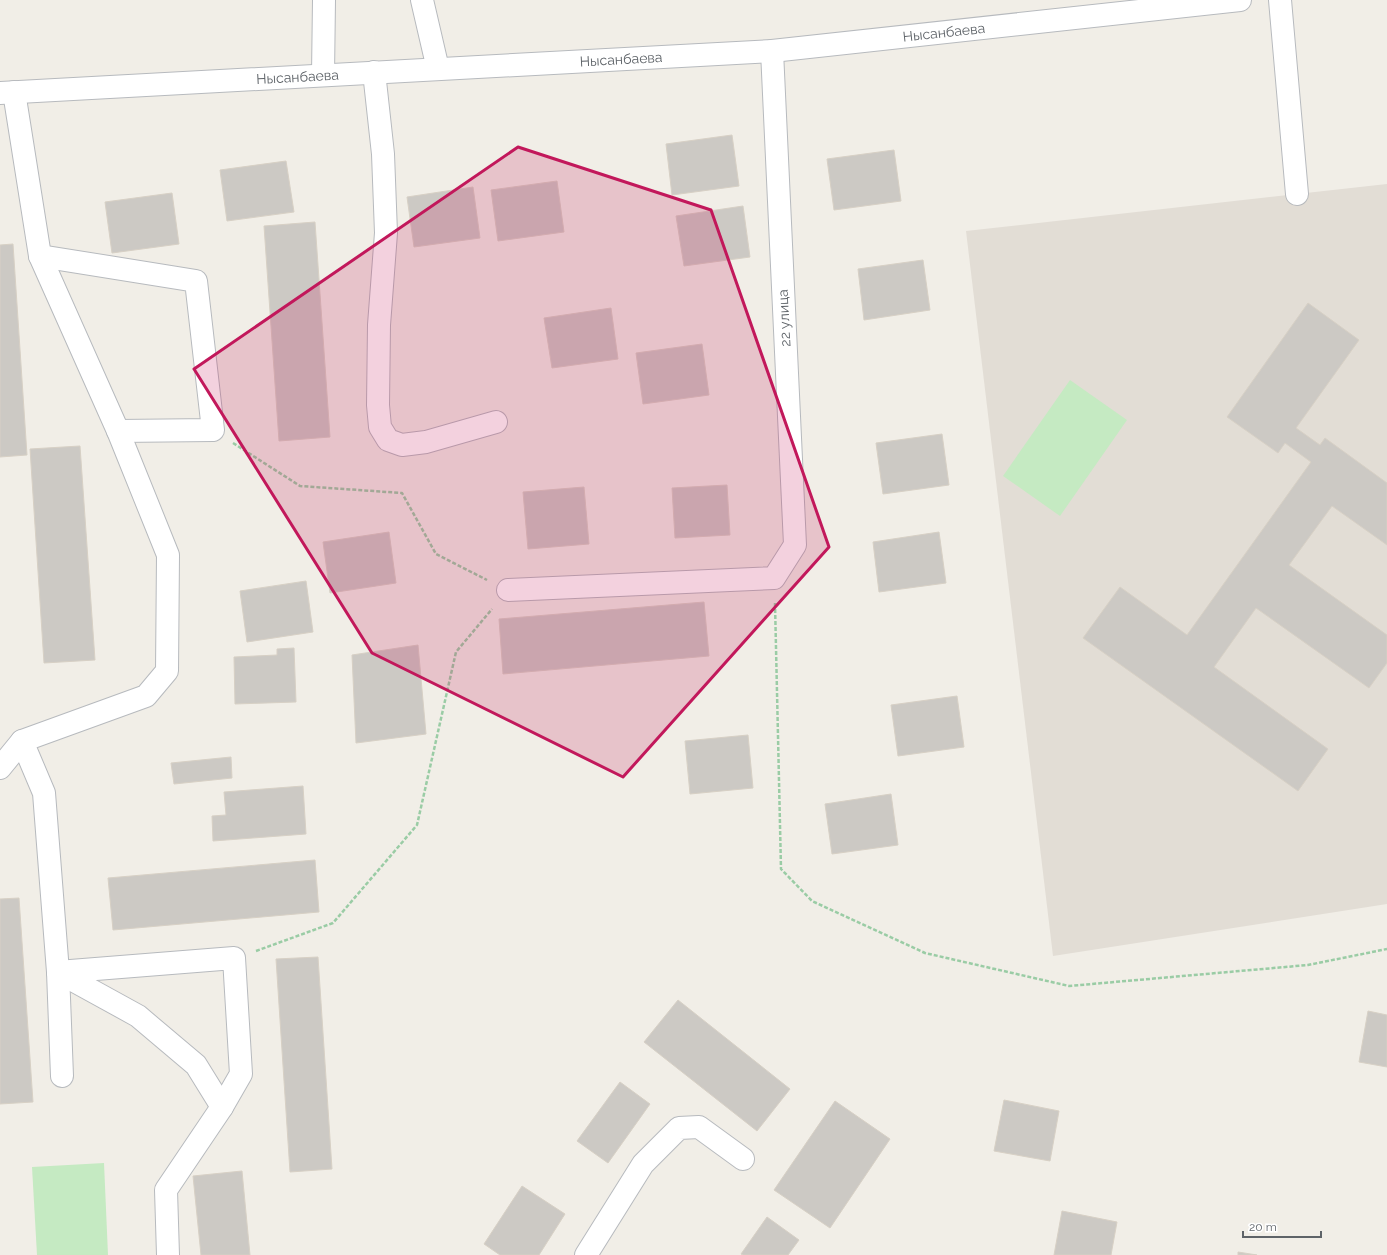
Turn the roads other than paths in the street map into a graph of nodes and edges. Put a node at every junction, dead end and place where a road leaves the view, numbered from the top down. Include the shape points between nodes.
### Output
1 (324, 0) edge
2 (422, 0) edge
3 (1240, 0) edge
4 (1280, 0) edge
5 (772, 51) junction
6 (438, 69) junction
7 (374, 72) junction
8 (323, 75) junction
9 (7, 92) edge
10 (1296, 194) dead end
11 (40, 256) junction
12 (496, 422) dead end
13 (118, 431) junction
14 (508, 590) road end
15 (22, 741) junction
16 (0, 768) edge
17 (58, 972) junction
18 (62, 1076) dead end
19 (222, 1107) junction
20 (743, 1159) dead end
21 (168, 1255) edge
22 (586, 1255) edge

1 - 8 street
2 - 6 street
3 - 5 street, Нысанбаева
4 - 10 street
5 - 6 street, Нысанбаева
5 - 14 street, 22 улица via 795,545 774,578
6 - 7 street, Нысанбаева
7 - 8 street, Нысанбаева
7 - 12 street via 383,154 386,233 379,325 380,427 388,440 402,445 426,442
8 - 9 street, Нысанбаева
9 - 11 street
11 - 13 street
11 - 13 street via 196,281 213,430
13 - 15 street via 168,555 167,671 146,696
15 - 16 street
15 - 17 street via 44,793
17 - 18 street
17 - 19 street via 138,1016 196,1065
17 - 19 street via 234,958 241,1074
19 - 21 street via 166,1190
20 - 22 street via 699,1127 679,1128 643,1164

